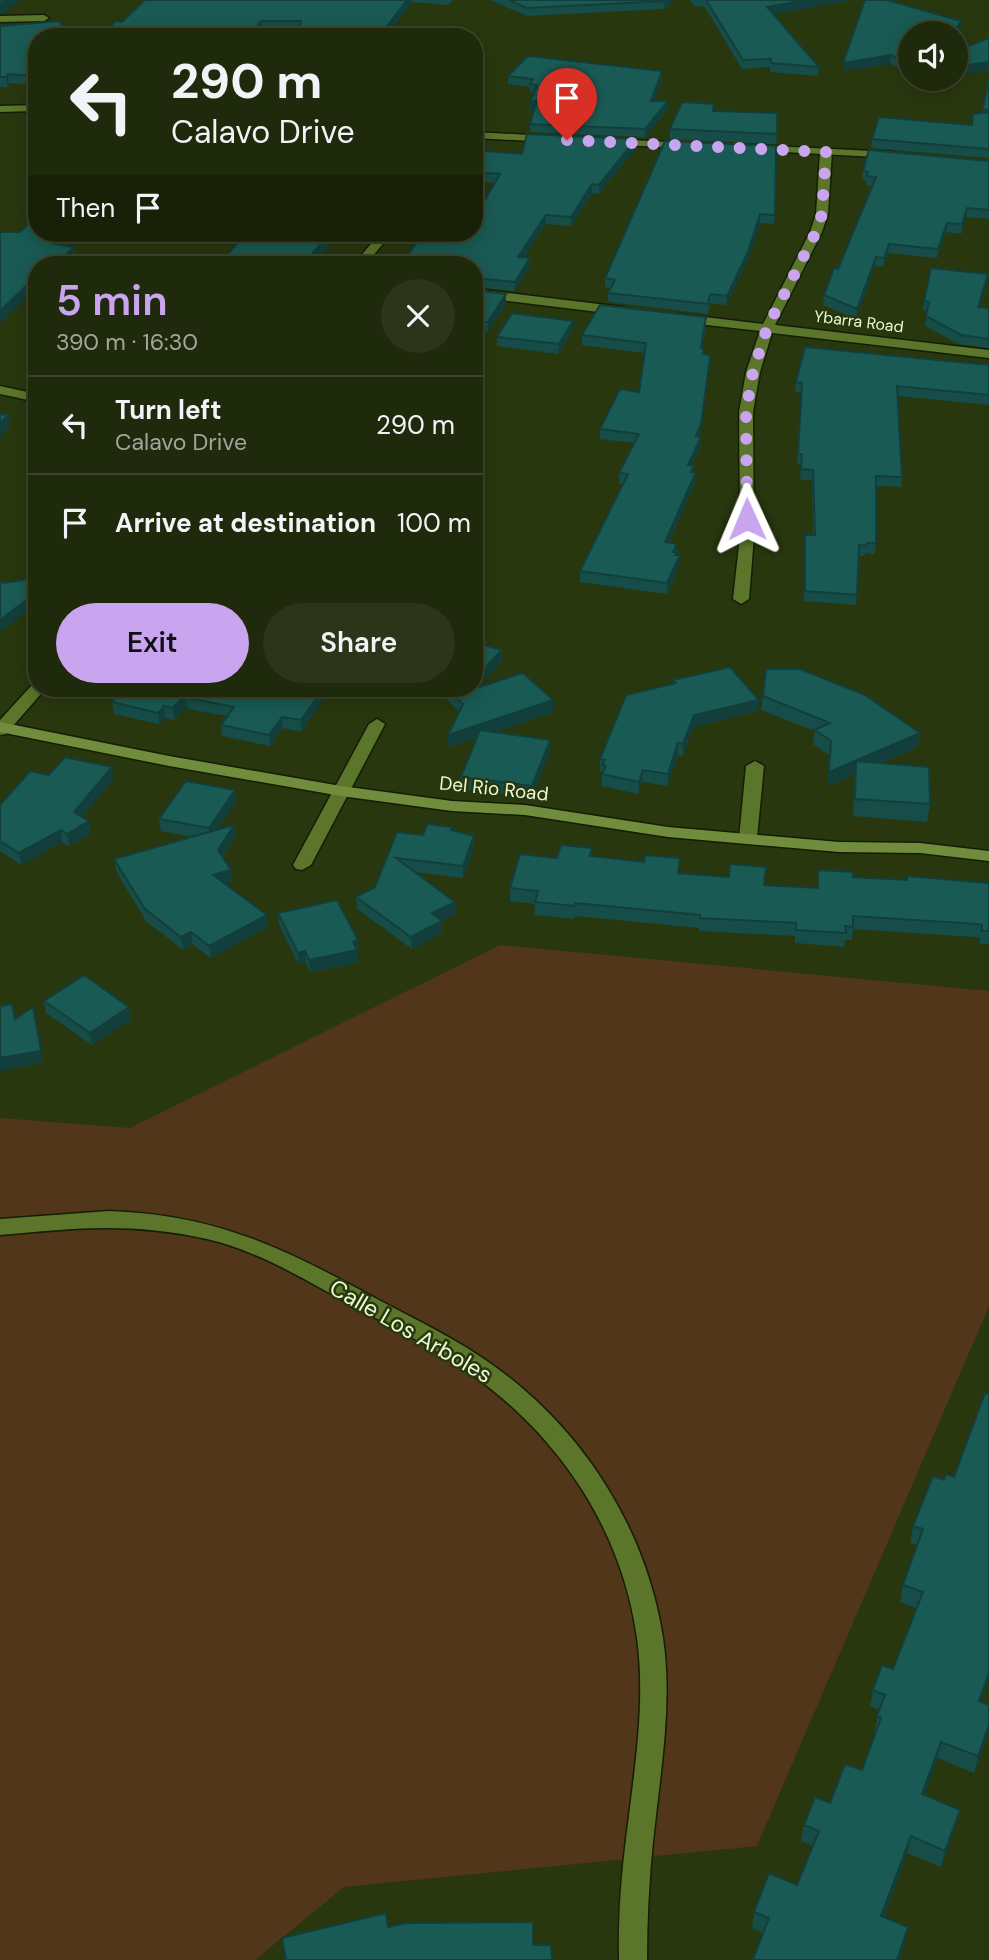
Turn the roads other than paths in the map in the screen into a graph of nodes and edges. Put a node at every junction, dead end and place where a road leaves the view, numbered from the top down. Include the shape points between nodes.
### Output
1 (44, 18) dead end
2 (0, 19) edge
3 (28, 107) edge
4 (0, 109) edge
5 (483, 137) edge
6 (567, 140) edge
7 (594, 141) edge
8 (703, 146) edge
9 (744, 148) edge
10 (826, 152) junction
11 (903, 156) edge
12 (378, 242) edge
13 (367, 256) edge
14 (483, 294) edge
15 (637, 313) edge
16 (663, 316) edge
17 (767, 328) junction
18 (989, 354) edge
19 (0, 390) edge
20 (28, 396) edge
21 (741, 599) dead end
22 (30, 697) edge
23 (377, 724) dead end
24 (1, 728) edge
25 (755, 766) dead end
26 (341, 791) junction
27 (748, 838) junction
28 (989, 856) edge
29 (302, 865) dead end
30 (0, 1227) edge
31 (633, 1960) edge

1 - 2 street
3 - 4 street
5 - 6 street
7 - 8 street
9 - 10 street
10 - 11 street
10 - 17 street via 819,223
12 - 13 street
14 - 15 street
16 - 17 street, Ybarra Road
17 - 18 street, Ybarra Road
17 - 21 street via 746,411 747,536
19 - 20 street
22 - 24 street
23 - 26 street
24 - 26 main road, Del Rio Road
25 - 27 street
26 - 27 main road, Del Rio Road
26 - 29 street
27 - 28 main road, Del Rio Road
30 - 31 street, Calle Los Arboles via 121,1219 212,1232 287,1260 487,1372 565,1445 616,1524 642,1594 650,1637 654,1682 631,1930

